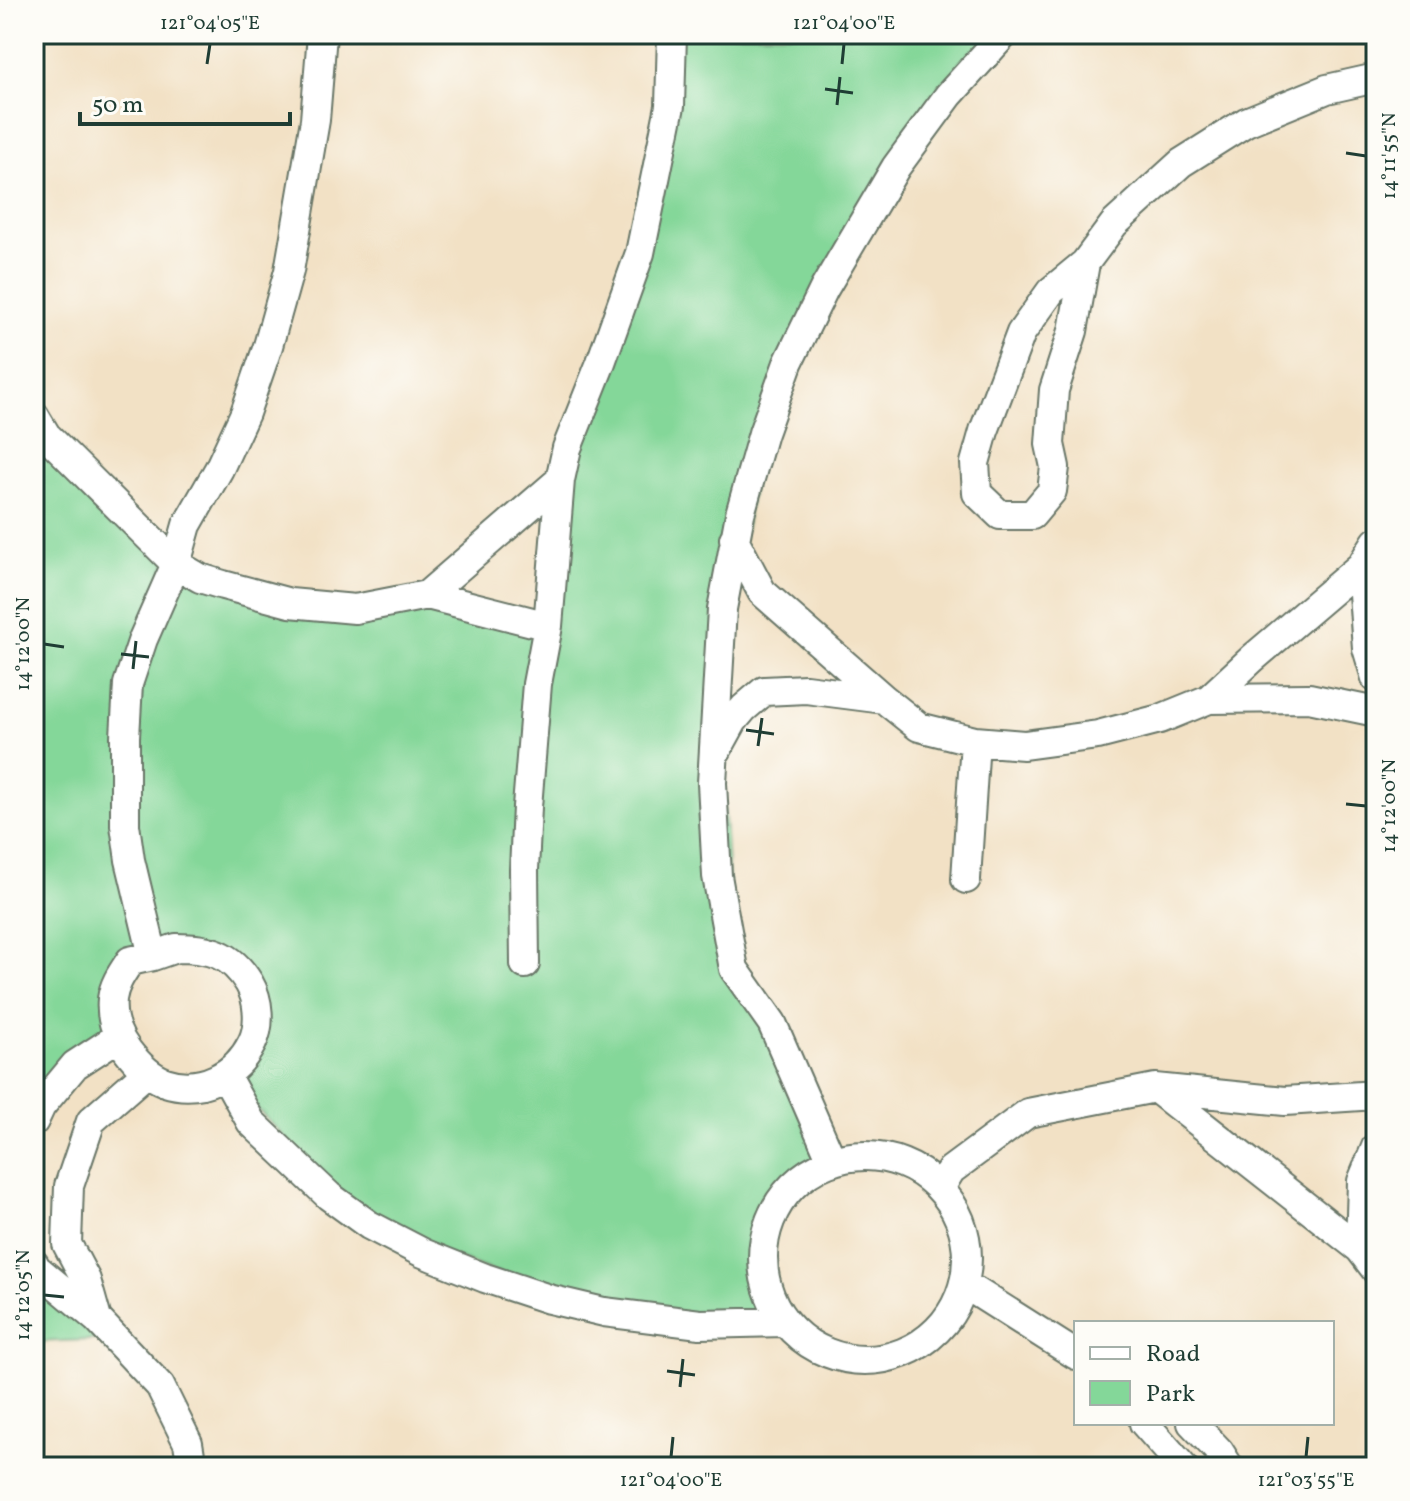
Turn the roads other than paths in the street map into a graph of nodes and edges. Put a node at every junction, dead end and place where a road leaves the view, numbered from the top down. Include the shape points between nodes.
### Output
1 (322, 34) edge
2 (672, 34) edge
3 (1004, 34) edge
4 (1376, 78) edge
5 (1085, 263) junction
6 (34, 415) edge
7 (560, 480) junction
8 (734, 539) junction
9 (1376, 542) edge
10 (176, 564) junction
11 (1361, 566) junction
12 (427, 595) junction
13 (548, 626) junction
14 (1376, 678) edge
15 (884, 699) junction
16 (1209, 699) junction
17 (1376, 712) edge
18 (975, 741) junction
19 (713, 758) junction
20 (966, 879) dead end
21 (153, 956) junction
22 (525, 964) dead end
23 (118, 1037) junction
24 (147, 1072) junction
25 (225, 1075) junction
26 (1155, 1088) junction
27 (1376, 1095) edge
28 (34, 1121) edge
29 (1376, 1147) edge
30 (832, 1161) junction
31 (940, 1188) junction
32 (1368, 1260) edge
33 (34, 1264) edge
34 (966, 1276) junction
35 (97, 1319) junction
36 (785, 1322) junction
37 (1074, 1331) edge
38 (1074, 1354) edge
39 (1146, 1425) edge
40 (1194, 1425) edge
41 (192, 1467) edge
42 (1183, 1467) edge
43 (1229, 1467) edge

1 - 10 street via 315,120 289,271 245,413 187,525
2 - 7 street via 670,106 640,253 567,448
3 - 8 street via 949,95 896,167 824,289 788,363
4 - 5 street via 1327,89 1246,122 1207,146 1114,224
5 - 5 street via 1073,331 1054,390 1052,491 1032,515 1000,515 977,493 975,463 984,431 1021,333 1051,291
6 - 10 street via 46,435
7 - 12 street
7 - 13 street
8 - 15 street via 762,592
8 - 19 street via 722,609
9 - 11 street
10 - 12 street via 200,578 290,603 355,609
10 - 21 street via 128,684 125,825
11 - 14 street via 1367,648
11 - 16 street
12 - 13 street
13 - 22 street via 537,684 527,807
15 - 18 street via 919,727
15 - 19 street via 806,689 764,691 733,721
16 - 17 street via 1309,698
16 - 18 street via 1098,735 1024,745
18 - 20 street
19 - 30 street via 717,876 734,969 772,1023
21 - 23 street via 130,961 118,977 112,997
21 - 25 street via 176,948 200,948 223,956 254,992 254,1039 243,1060
23 - 24 street
23 - 28 street via 75,1065
24 - 25 street via 185,1085
24 - 35 street via 91,1121 69,1186 67,1244 86,1280
25 - 36 street via 251,1122 329,1196 369,1225 423,1253 549,1299 604,1312 700,1324
26 - 27 street via 1285,1101
26 - 31 street via 1028,1113 951,1170
26 - 32 street
29 - 32 street via 1362,1181
30 - 31 street via 867,1156 901,1162
30 - 36 street via 803,1176 780,1199 766,1229 762,1262 769,1294
31 - 34 street via 957,1212 966,1239
33 - 35 street
34 - 36 street via 951,1313 930,1338 902,1353 871,1360 838,1357 809,1344
34 - 37 street
34 - 38 street
35 - 41 street via 160,1386 188,1443
39 - 42 street
40 - 43 street

